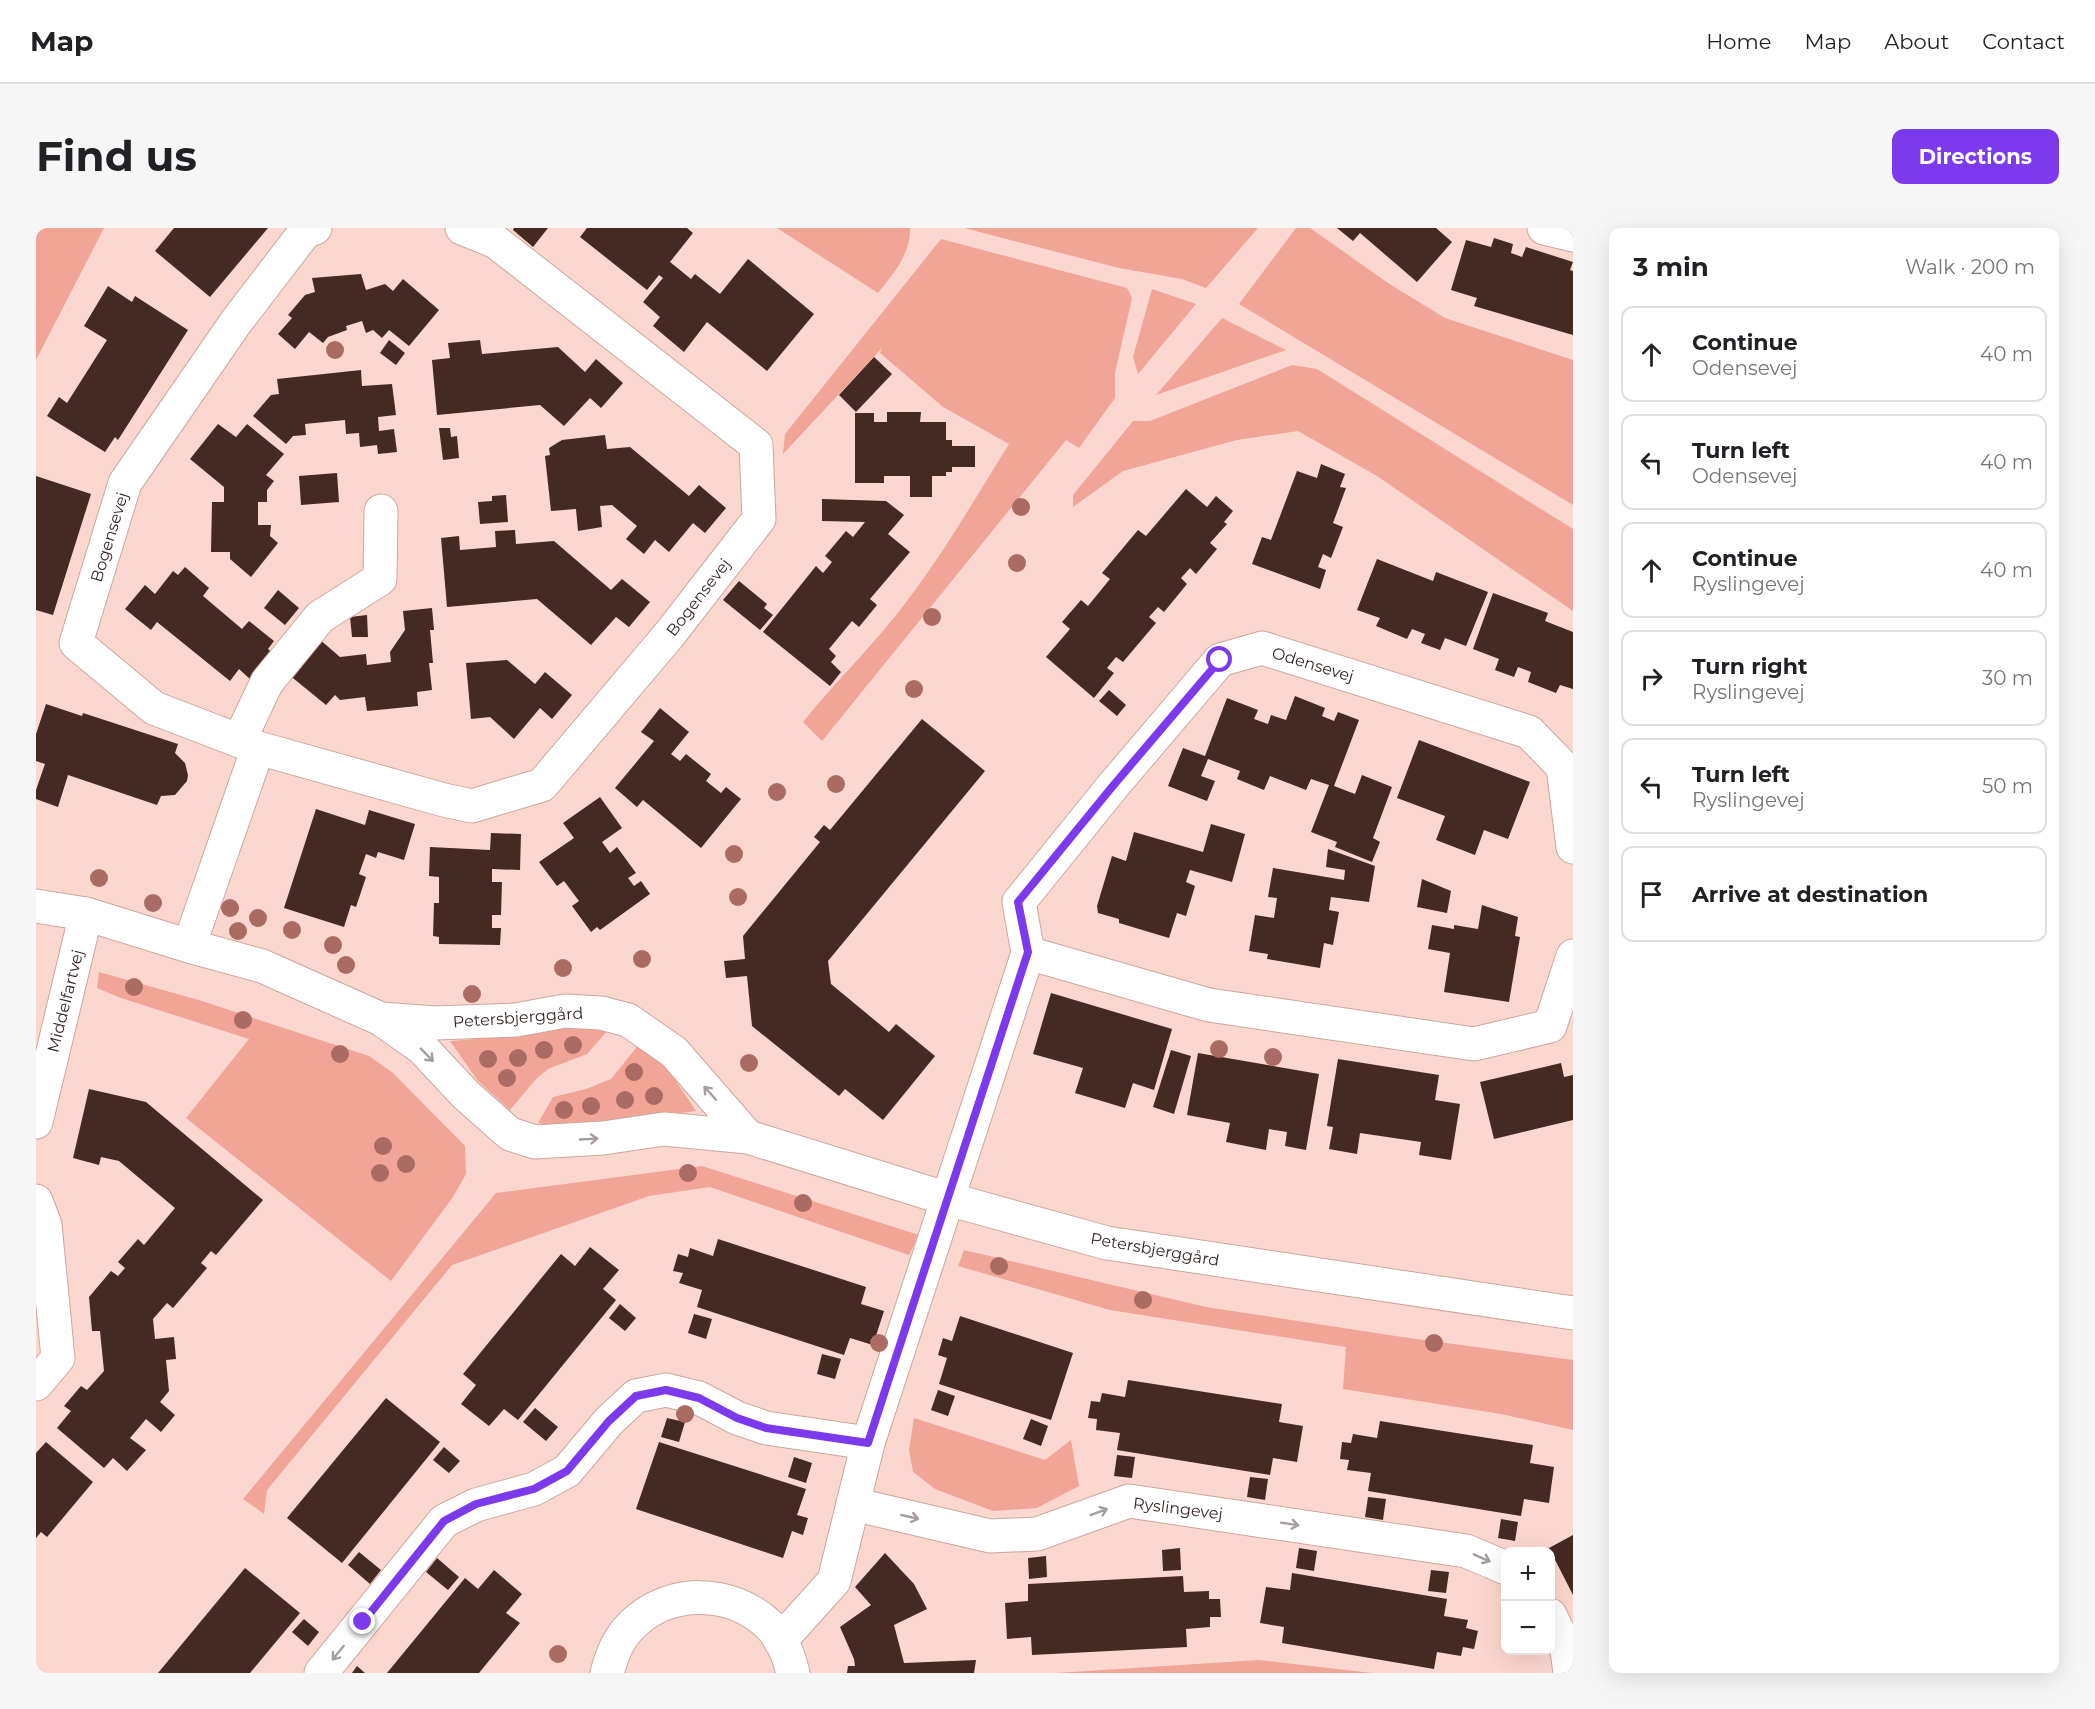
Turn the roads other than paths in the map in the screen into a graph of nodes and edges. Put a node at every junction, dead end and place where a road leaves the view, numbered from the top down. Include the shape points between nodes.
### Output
1 (315, 228) edge
2 (462, 228) edge
3 (1544, 228) edge
4 (1573, 235) edge
5 (381, 511) dead end
6 (249, 744) junction
7 (1573, 847) edge
8 (36, 906) edge
9 (86, 914) junction
10 (189, 946) junction
11 (1028, 952) junction
12 (1573, 956) edge
13 (381, 1019) junction
14 (36, 1122) edge
15 (748, 1137) junction
16 (948, 1199) junction
17 (36, 1201) edge
18 (1573, 1313) edge
19 (36, 1384) edge
20 (868, 1443) junction
21 (853, 1504) junction
22 (1501, 1566) edge
23 (1555, 1624) edge
24 (780, 1641) junction
25 (321, 1673) edge
26 (607, 1673) edge
27 (793, 1673) edge
28 (1570, 1673) edge

1 - 6 street, Bogensevej via 304,232 236,322 125,483 76,643 154,708
2 - 6 street, Bogensevej via 496,242 756,445 759,519 669,635 542,785 472,806
3 - 4 street
5 - 6 street via 380,579 320,617 267,682
6 - 10 street
7 - 11 street, Odensevej via 1563,767 1529,732 1262,648 1220,660 1018,902
8 - 9 street, Petersbjerggård
9 - 10 street, Petersbjerggård
9 - 14 street, Middelfartvej
10 - 13 street, Petersbjerggård via 262,966
11 - 12 street via 1209,1005 1474,1044 1550,1026
11 - 16 street, Odensevej
13 -> 15 street, Petersbjerggård via 422,1048 510,1134 535,1142 664,1129
15 -> 13 street, Petersbjerggård via 674,1052 628,1020 601,1013 565,1011 516,1020 435,1023
15 - 16 street, Petersbjerggård
16 - 18 street, Petersbjerggård via 1107,1243
16 - 20 street
17 - 19 street via 45,1225 58,1358
20 - 21 street
20 -> 25 street via 766,1428 699,1398 666,1390 636,1396 567,1471 534,1489 476,1504 444,1521
21 -> 22 street, Ryslingevej via 990,1536 1037,1534 1129,1501 1466,1551
21 - 24 street via 834,1581
23 - 28 street via 1567,1650
24 - 26 street via 769,1625 740,1605 715,1598 685,1598 657,1607 632,1625 614,1649
24 - 27 street via 789,1653

